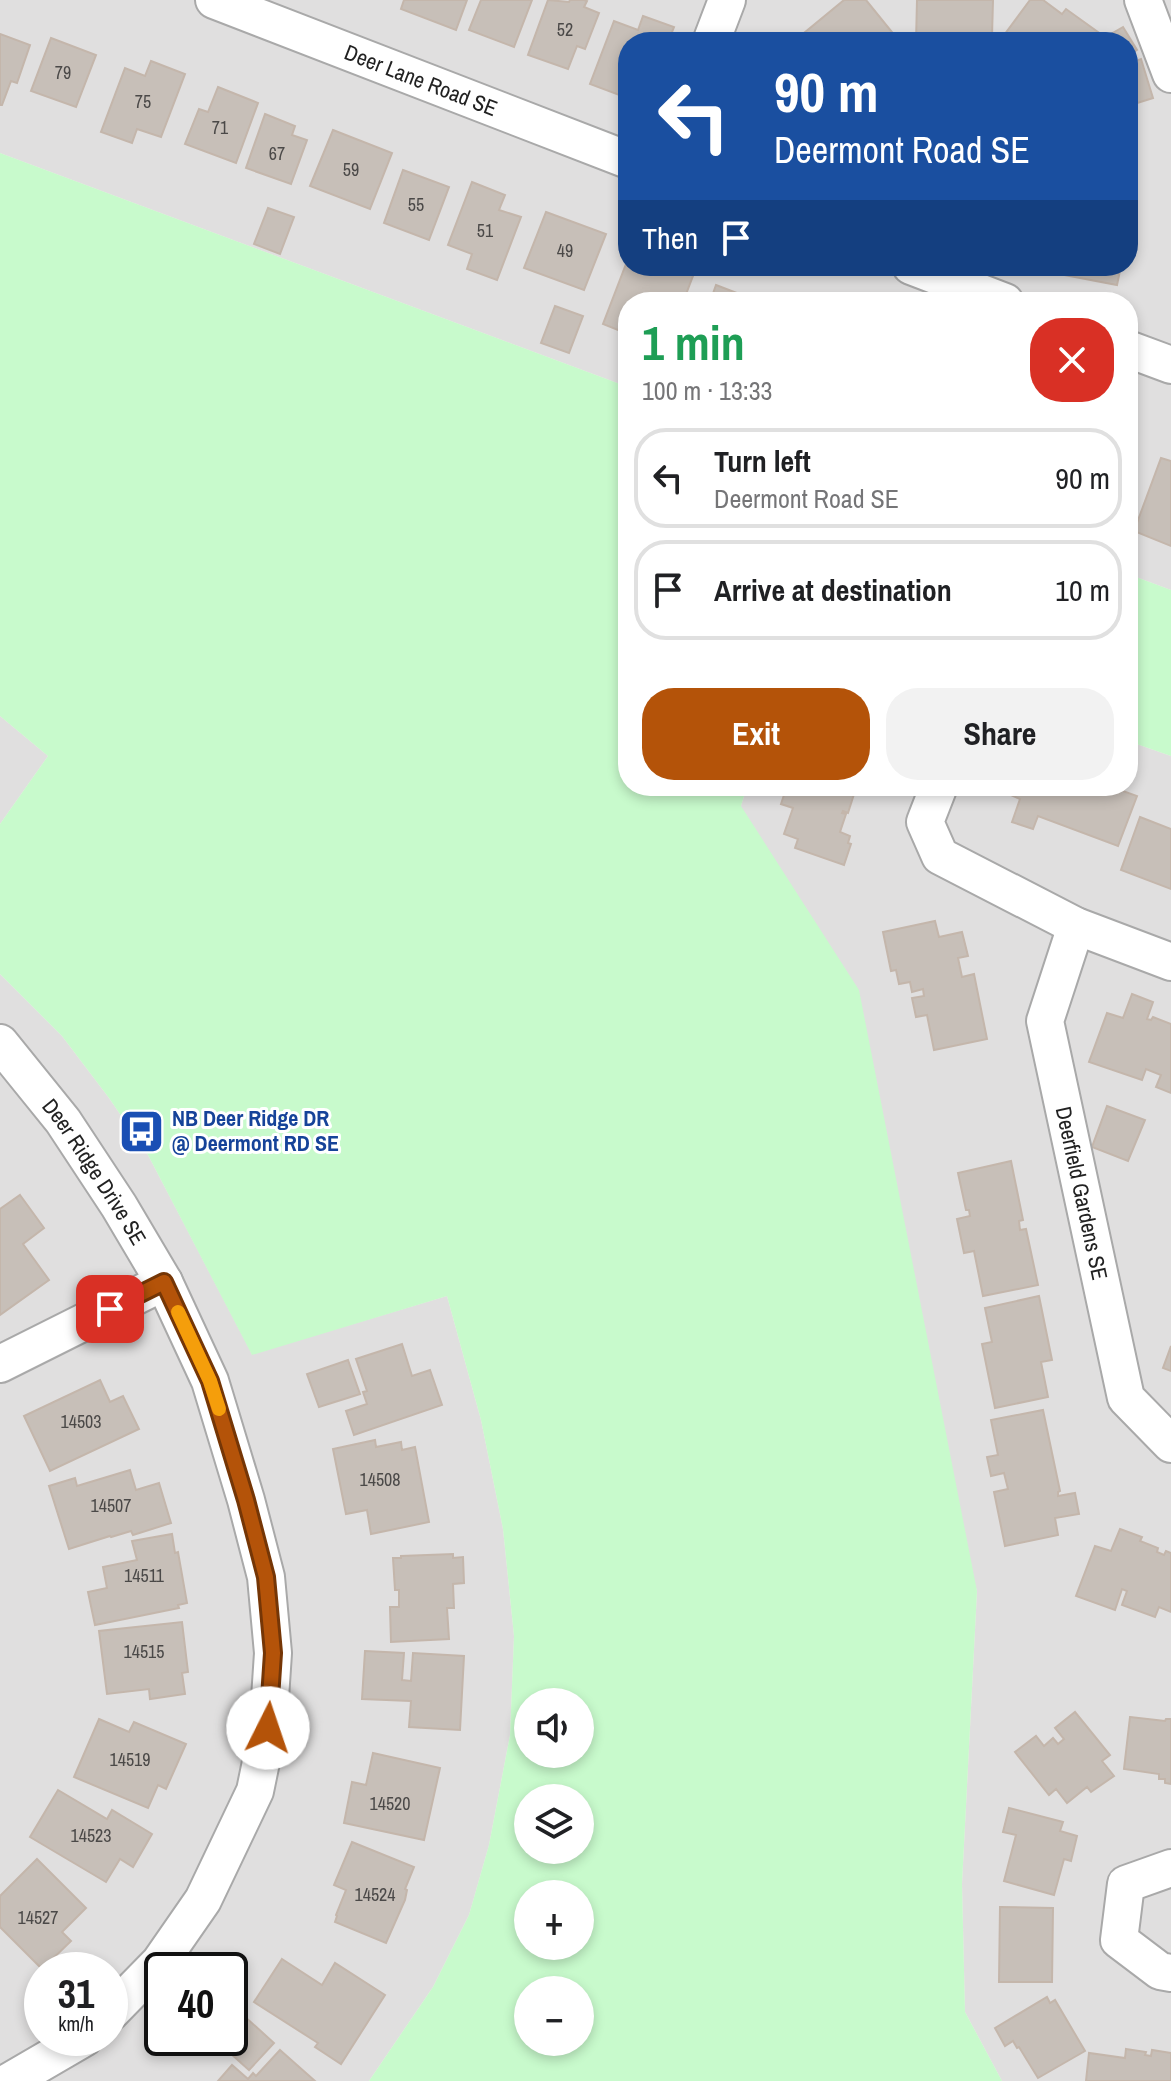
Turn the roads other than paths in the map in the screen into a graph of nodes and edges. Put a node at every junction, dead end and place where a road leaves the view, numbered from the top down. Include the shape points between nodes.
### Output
1 (214, 0) edge
2 (727, 0) edge
3 (1143, 0) edge
4 (715, 32) edge
5 (1171, 74) edge
6 (618, 156) edge
7 (937, 276) edge
8 (979, 292) edge
9 (1138, 352) edge
10 (1170, 361) edge
11 (935, 796) edge
12 (1076, 926) junction
13 (1171, 962) edge
14 (0, 1043) edge
15 (164, 1282) junction
16 (0, 1364) edge
17 (1171, 1444) edge
18 (1171, 1868) edge
19 (1171, 1973) edge
20 (128, 1995) edge
21 (53, 2056) edge
22 (10, 2081) edge

1 - 6 street, Deer Lane Road SE
2 - 4 street
3 - 5 street
7 - 8 street
9 - 10 street
11 - 12 street via 925,822 940,856
12 - 13 street
12 - 17 street, Deerfield Gardens SE via 1045,1021 1126,1398
14 - 15 street, Deer Ridge Drive SE via 63,1121
15 - 16 street
15 - 20 street, Deer Ridge Drive SE via 210,1381 246,1500 266,1577 273,1653 268,1728 255,1791 203,1900 160,1962
18 - 19 street via 1126,1884 1119,1940 1160,1971
21 - 22 street

